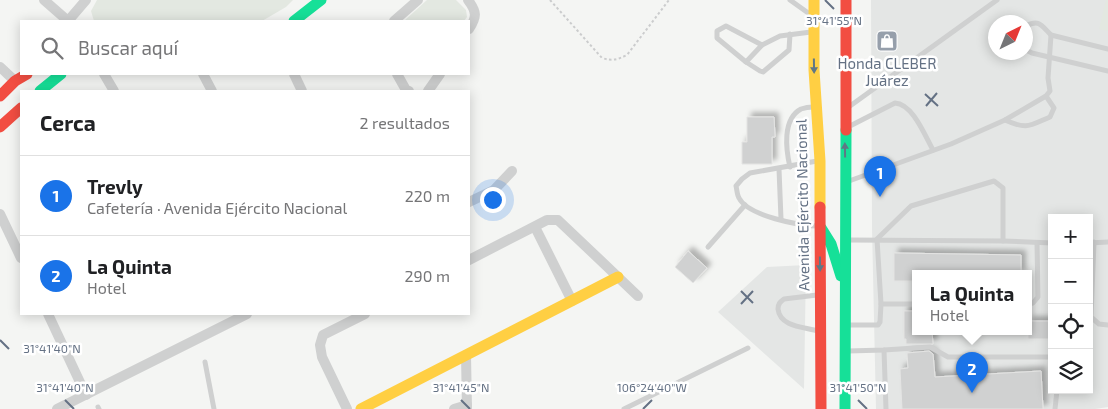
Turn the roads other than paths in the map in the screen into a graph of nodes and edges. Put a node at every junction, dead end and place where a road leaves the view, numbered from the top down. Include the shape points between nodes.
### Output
1 (44, 0) edge
2 (86, 0) edge
3 (418, 0) edge
4 (468, 0) edge
5 (790, 0) edge
6 (814, 0) edge
7 (846, 0) edge
8 (996, 0) edge
9 (318, 1) edge
10 (813, 17) junction
11 (67, 20) edge
12 (69, 20) edge
13 (295, 20) edge
14 (395, 20) edge
15 (1033, 22) edge
16 (470, 28) edge
17 (814, 32) junction
18 (790, 34) junction
19 (1051, 35) junction
20 (762, 45) junction
21 (1108, 49) edge
22 (1033, 53) edge
23 (1049, 56) junction
24 (746, 62) junction
25 (0, 67) edge
26 (1108, 70) edge
27 (25, 75) edge
28 (60, 75) edge
29 (105, 75) edge
30 (204, 75) edge
31 (294, 75) edge
32 (398, 75) edge
33 (439, 75) edge
34 (15, 81) junction
35 (41, 90) edge
36 (113, 90) edge
37 (212, 90) edge
38 (302, 90) edge
39 (406, 90) edge
40 (429, 90) edge
41 (0, 96) edge
42 (1046, 96) junction
43 (816, 106) junction
44 (20, 109) edge
45 (846, 110) junction
46 (1005, 120) junction
47 (0, 127) edge
48 (845, 128) junction
49 (933, 150) junction
50 (820, 161) junction
51 (790, 167) junction
52 (779, 169) junction
53 (512, 171) dead end
54 (846, 182) junction
55 (470, 202) edge
56 (745, 206) junction
57 (838, 209) junction
58 (0, 214) edge
59 (781, 219) junction
60 (535, 226) junction
61 (819, 226) junction
62 (877, 239) junction
63 (846, 240) junction
64 (1003, 241) junction
65 (1093, 242) edge
66 (1108, 242) edge
67 (1048, 243) edge
68 (1037, 244) junction
69 (708, 247) dead end
70 (20, 256) edge
71 (470, 259) edge
72 (1092, 259) edge
73 (618, 277) junction
74 (846, 285) junction
75 (820, 294) junction
76 (638, 296) dead end
77 (572, 301) junction
78 (1032, 303) edge
79 (881, 304) junction
80 (912, 304) edge
81 (48, 315) edge
82 (245, 315) edge
83 (363, 315) edge
84 (846, 325) junction
85 (1108, 325) edge
86 (821, 331) junction
87 (748, 348) dead end
88 (884, 350) junction
89 (846, 351) junction
90 (466, 355) junction
91 (1048, 357) edge
92 (205, 362) dead end
93 (1057, 394) edge
94 (86, 395) junction
95 (467, 407) edge
96 (57, 409) edge
97 (214, 409) edge
98 (347, 409) edge
99 (361, 409) edge
100 (454, 409) edge
101 (624, 409) edge
102 (821, 409) edge
103 (845, 409) edge
104 (886, 409) edge
105 (1055, 409) edge

1 - 11 street
2 - 12 street
3 - 14 street
4 - 16 street via 476,12
5 - 10 lane
6 - 10 main road, Avenida Ejército Nacional
7 - 45 main road
8 - 45 lane
9 - 13 main road
10 - 17 main road, Avenida Ejército Nacional
15 - 19 lane via 1038,22
17 - 18 lane
17 -> 43 main road, Avenida Ejército Nacional
18 - 20 lane
18 - 24 lane via 789,50 763,72
19 - 21 lane
19 - 23 lane
20 - 24 lane
20 - 24 lane via 726,26 717,31 717,38
22 - 23 lane
23 - 26 lane
23 - 42 lane via 1050,91
25 - 34 street
27 - 34 main road
28 - 35 main road
29 - 36 street
30 - 37 street
31 - 38 street
32 - 39 street
33 - 40 street
34 - 41 main road
42 - 46 lane
42 - 46 lane via 1054,108 1050,117 1023,127
43 - 50 main road, Avenida Ejército Nacional
43 - 51 lane via 800,110 791,119 787,136
44 - 47 main road
45 - 48 main road
46 - 49 lane
48 - 49 lane via 895,104 902,104 910,110
54 -> 48 main road
49 - 54 lane
50 - 51 lane
50 - 57 main road via 826,202
50 - 61 main road, Avenida Ejército Nacional
51 - 52 lane
52 - 56 lane via 750,173 742,179 736,186
52 - 59 lane
53 - 55 street via 494,190
54 - 57 main road
56 - 59 lane
56 - 69 lane
57 - 63 main road
58 - 70 street
59 - 61 lane via 804,226
60 - 71 street
60 - 73 street via 548,220 558,220
60 - 77 street
61 - 74 main road via 827,234
61 -> 75 main road, Avenida Ejército Nacional
62 - 63 lane
62 - 64 lane
62 - 64 lane via 911,206 994,181 1003,188
62 - 79 lane
63 - 74 main road
64 - 68 lane
65 - 66 lane
67 - 68 lane
68 - 78 lane via 1038,297
72 - 85 lane via 1091,317 1099,324
73 - 76 street
73 - 77 main road
74 - 84 main road
75 - 86 main road, Avenida Ejército Nacional
75 - 86 lane via 784,299 778,307 780,317 787,323
77 - 90 main road
79 - 80 lane
79 - 84 lane via 878,325
81 - 94 street
82 - 94 street
83 - 98 street via 323,335 320,345 322,357
84 - 89 main road
86 - 102 main road, Avenida Ejército Nacional
87 - 101 lane
88 - 89 lane
88 - 91 lane via 930,347 948,357
88 - 104 lane
89 - 103 main road
90 - 95 street
90 - 99 main road
92 - 97 lane
93 - 105 lane
94 - 96 street
95 - 100 street

